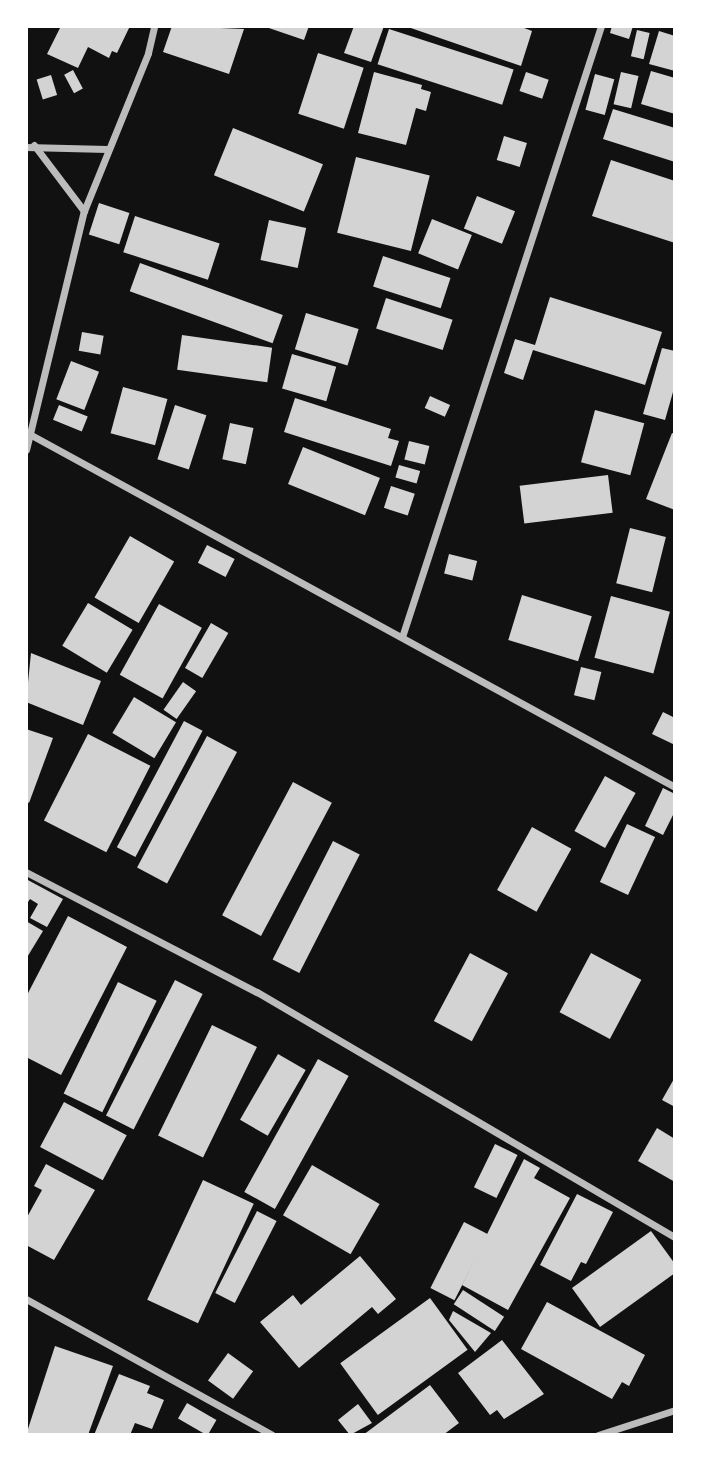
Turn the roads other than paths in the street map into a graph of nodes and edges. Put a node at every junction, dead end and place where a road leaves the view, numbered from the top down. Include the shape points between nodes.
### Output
1 (154, 26) edge
2 (601, 26) edge
3 (30, 146) edge
4 (107, 149) junction
5 (84, 211) junction
6 (33, 436) junction
7 (26, 450) edge
8 (402, 637) junction
9 (675, 787) edge
10 (26, 872) edge
11 (675, 1237) edge
12 (26, 1299) edge
13 (675, 1409) edge
14 (272, 1435) edge
15 (598, 1435) edge

1 - 4 street via 148,53
2 - 8 street
3 - 4 street
3 - 5 street
4 - 5 street
5 - 6 street
6 - 7 street
6 - 8 street
8 - 9 street
10 - 11 street via 257,992
12 - 14 street
13 - 15 street

